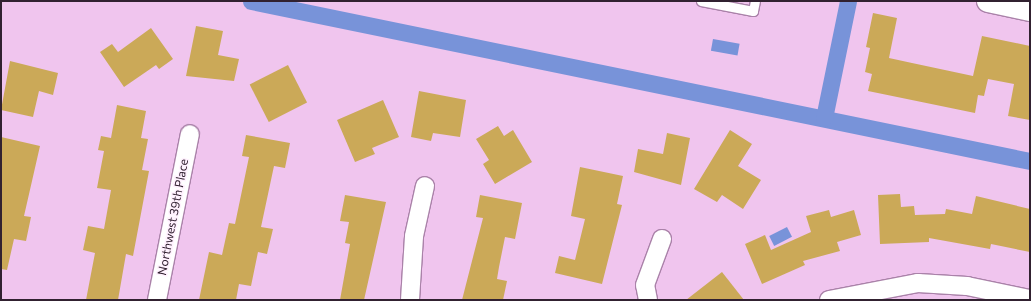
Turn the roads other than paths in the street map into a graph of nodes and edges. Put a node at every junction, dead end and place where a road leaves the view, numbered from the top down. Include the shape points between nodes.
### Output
1 (701, 1) edge
2 (756, 1) edge
3 (988, 1) edge
4 (1030, 10) edge
5 (190, 134) dead end
6 (425, 186) dead end
7 (662, 239) dead end
8 (1030, 299) edge
9 (156, 300) edge
10 (410, 300) edge
11 (648, 300) edge
12 (830, 300) edge

1 - 2 lane via 753,11
3 - 4 main road
5 - 9 street, Northwest 39th Place
6 - 10 street via 414,236
7 - 11 street via 646,285
8 - 12 street via 967,286 918,283

